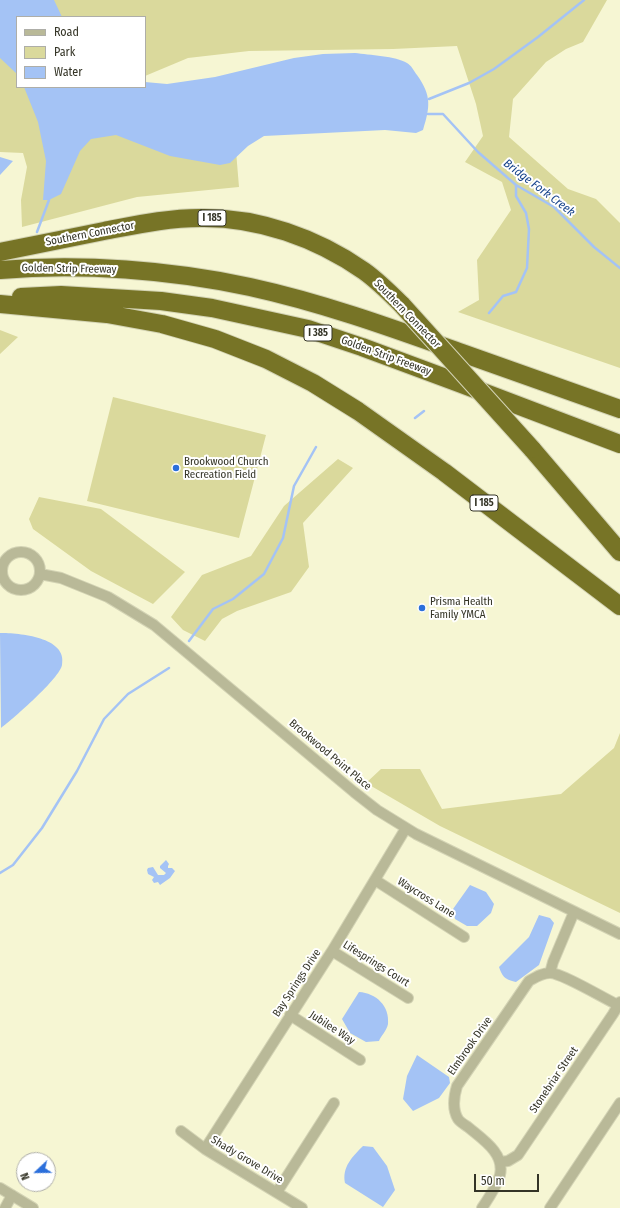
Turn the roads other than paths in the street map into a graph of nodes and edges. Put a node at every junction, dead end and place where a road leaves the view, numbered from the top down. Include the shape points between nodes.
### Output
1 (0, 252) edge
2 (0, 270) edge
3 (0, 300) edge
4 (0, 304) edge
5 (620, 409) edge
6 (620, 444) edge
7 (620, 552) edge
8 (40, 574) dead end
9 (620, 606) edge
10 (406, 828) junction
11 (375, 880) junction
12 (574, 912) junction
13 (620, 934) edge
14 (464, 937) dead end
15 (332, 951) junction
16 (550, 973) junction
17 (408, 998) dead end
18 (619, 1004) edge
19 (290, 1015) junction
20 (360, 1060) dead end
21 (334, 1103) dead end
22 (620, 1103) edge
23 (181, 1131) dead end
24 (206, 1149) junction
25 (500, 1162) junction
26 (0, 1188) edge
27 (277, 1192) junction
28 (12, 1195) junction
29 (5, 1208) edge
30 (33, 1208) edge
31 (302, 1208) edge
32 (482, 1208) edge
33 (550, 1208) edge

1 - 7 highway, Southern Connector / I 185, bridge via 169,220 200,218 230,219 257,224 326,247 365,271 402,305 532,449
2 - 5 highway, Golden Strip Freeway / I 385 via 63,268 144,272 194,277 249,287 350,314
3 - 6 highway, Golden Strip Freeway / I 385 via 61,295 110,297 212,308 267,319 362,347
4 - 9 highway, I 185 via 107,314 162,324 215,339 266,359 314,383 358,411 444,472
8 - 10 street, Brookwood Point Place via 61,578 108,597 154,625 354,792
10 - 11 street, Bay Springs Drive
10 - 12 street, Brookwood Point Place
11 - 14 street, Waycross Lane
11 - 15 street, Bay Springs Drive
12 - 13 street, Brookwood Point Place
12 - 16 street via 552,962
15 - 17 street, Lifesprings Court
15 - 19 street, Bay Springs Drive
16 - 18 street
16 - 25 street, Elmbrook Drive via 529,981 457,1086 454,1097 458,1119 496,1152
18 - 25 street, Stonebriar Street via 518,1155
19 - 20 street, Jubilee Way
19 - 24 street, Bay Springs Drive
21 - 27 street
22 - 33 street
23 - 24 street, Shady Grove Drive
24 - 27 street, Shady Grove Drive
25 - 32 street via 500,1175
26 - 28 street
27 - 31 street, Shady Grove Drive
28 - 29 street
28 - 30 street

